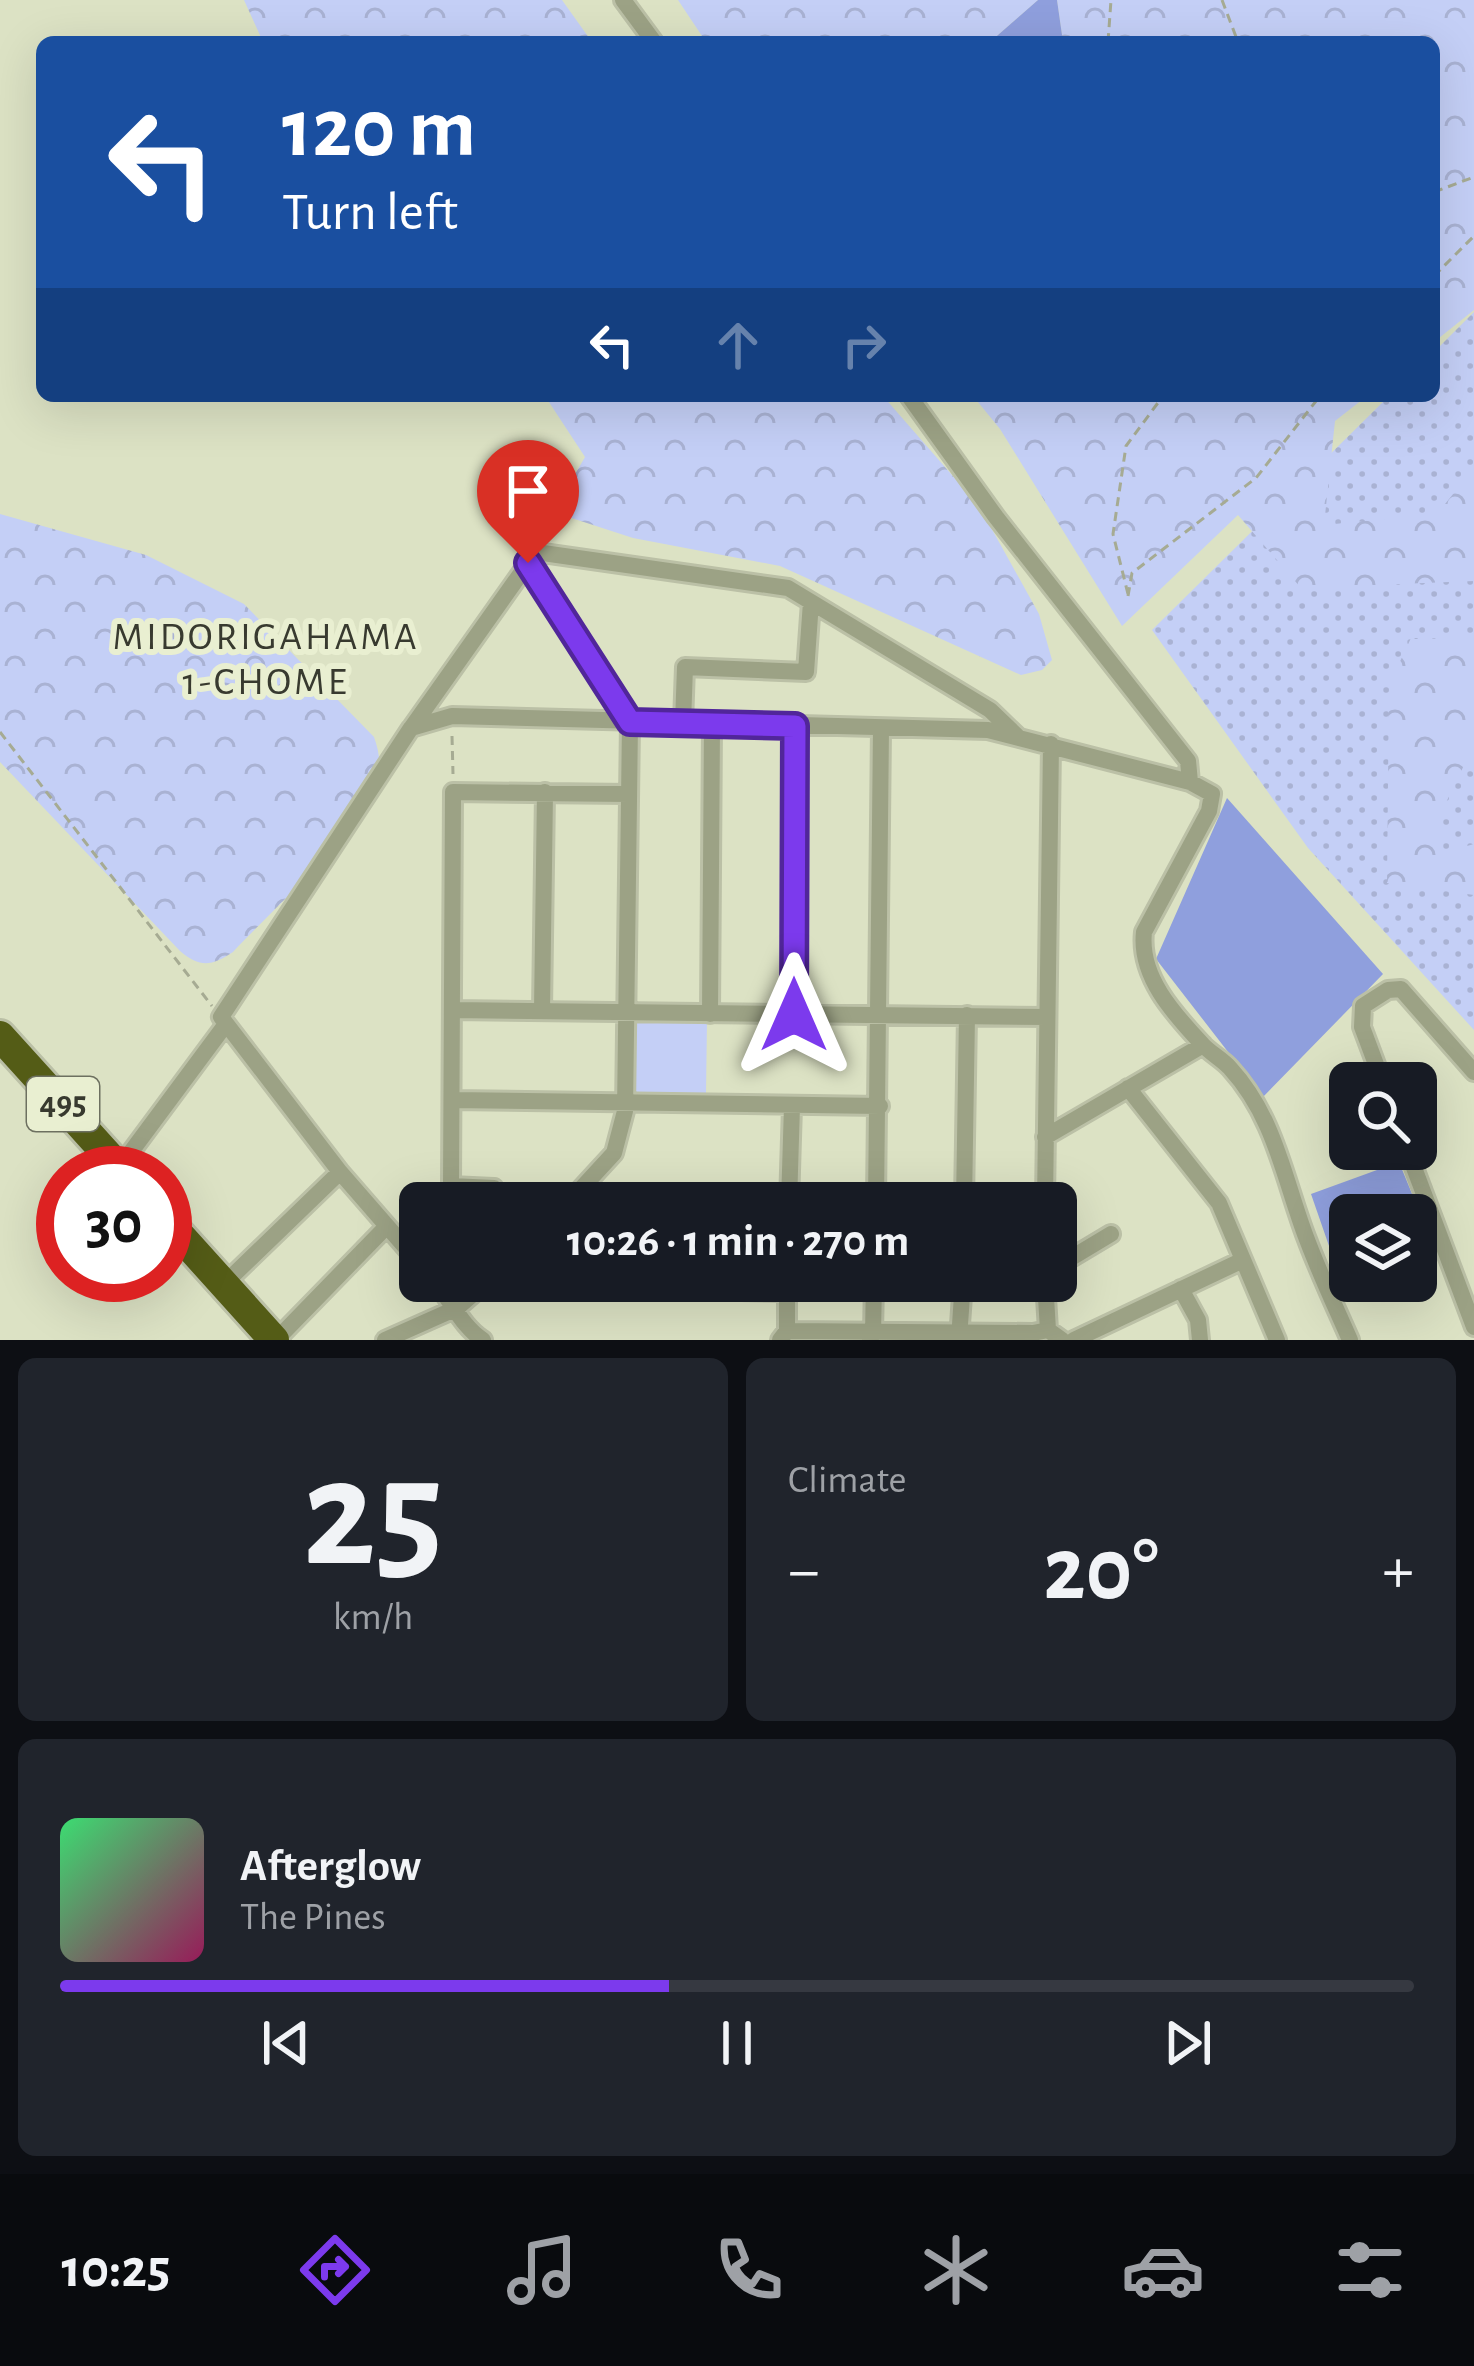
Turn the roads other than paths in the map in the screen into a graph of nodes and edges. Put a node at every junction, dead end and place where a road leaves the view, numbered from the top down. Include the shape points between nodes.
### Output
1 (623, 0) edge
2 (649, 36) edge
3 (913, 402) edge
4 (528, 563) junction
5 (811, 602) junction
6 (630, 722) junction
7 (683, 723) junction
8 (712, 724) junction
9 (795, 726) junction
10 (411, 728) junction
11 (881, 728) junction
12 (1018, 736) junction
13 (1052, 744) junction
14 (1190, 782) junction
15 (545, 792) junction
16 (629, 794) junction
17 (453, 1010) junction
18 (542, 1010) junction
19 (627, 1012) junction
20 (710, 1014) junction
21 (794, 1015) junction
22 (967, 1015) junction
23 (881, 1017) junction
24 (1047, 1017) junction
25 (224, 1021) junction
26 (0, 1036) edge
27 (1202, 1045) junction
28 (1375, 1062) edge
29 (1474, 1072) edge
30 (1128, 1088) junction
31 (452, 1100) junction
32 (625, 1101) junction
33 (792, 1106) junction
34 (880, 1106) junction
35 (1045, 1137) junction
36 (100, 1146) edge
37 (138, 1146) edge
38 (1415, 1170) edge
39 (340, 1172) junction
40 (451, 1182) edge
41 (588, 1182) edge
42 (790, 1182) edge
43 (878, 1182) edge
44 (964, 1182) edge
45 (1045, 1182) edge
46 (387, 1226) junction
47 (1112, 1234) dead end
48 (399, 1240) edge
49 (192, 1249) edge
50 (1077, 1255) edge
51 (1243, 1260) junction
52 (224, 1284) junction
53 (1181, 1289) junction
54 (452, 1302) edge
55 (464, 1302) edge
56 (786, 1302) edge
57 (873, 1302) edge
58 (962, 1302) edge
59 (1049, 1302) edge
60 (457, 1308) junction
61 (1474, 1327) edge
62 (783, 1335) edge
63 (1055, 1335) edge
64 (829, 1337) edge
65 (871, 1337) edge
66 (917, 1337) edge
67 (960, 1337) edge
68 (1005, 1337) edge
69 (275, 1340) edge
70 (385, 1340) edge
71 (483, 1340) edge
72 (1074, 1340) edge
73 (1200, 1340) edge
74 (1277, 1340) edge
75 (1350, 1340) edge

1 - 2 street
3 - 14 street via 1188,761
4 - 5 street via 536,552 788,588
4 - 6 street
4 - 10 street
5 - 7 street via 806,672 685,667
5 - 12 street via 990,710
6 - 7 street
6 - 10 street via 452,716
6 - 16 street
7 - 8 street
8 - 9 street
8 - 20 street
9 - 11 street
9 - 21 street
10 - 25 street
11 - 12 street
11 - 23 street
12 - 13 street
13 - 14 street
13 - 24 street
14 - 27 street via 1212,794 1209,811 1144,932 1142,954 1150,979
15 - 16 street
15 - 17 street via 453,792
15 - 18 street
16 - 19 street
17 - 18 street
17 - 31 street
18 - 19 street
19 - 20 street
19 - 32 street
20 - 21 street
21 - 23 street
22 - 23 street
22 - 24 street
22 - 44 street
23 - 34 street
24 - 35 street
25 - 37 street
25 - 39 street
26 - 36 highway, 495
27 - 30 street
27 - 75 street via 1231,1068 1268,1128
28 - 29 street via 1362,1027 1364,1006 1401,989
30 - 35 street
30 - 51 street via 1219,1203
31 - 32 street
31 - 40 street
32 - 33 street
32 - 41 street via 614,1153
33 - 34 street
33 - 42 street
34 - 43 street
35 - 45 street
38 - 61 street
39 - 46 street
39 - 52 street
46 - 48 street
46 - 69 street
47 - 50 street
49 - 52 highway
51 - 53 street
51 - 74 street
52 - 69 highway
53 - 72 street
53 - 73 street
54 - 60 street
55 - 60 street
56 - 62 street
57 - 65 street
58 - 67 street
59 - 63 street
60 - 70 street
60 - 71 street
62 - 64 street
63 - 68 street
64 - 65 street
65 - 66 street
66 - 67 street
67 - 68 street

